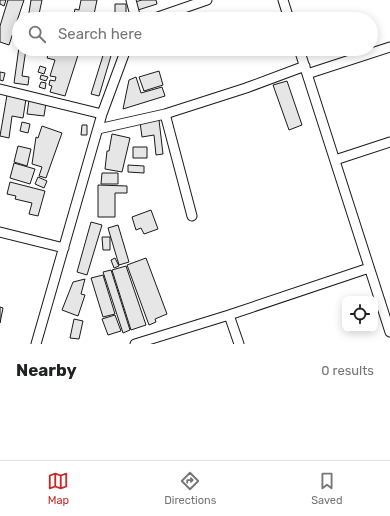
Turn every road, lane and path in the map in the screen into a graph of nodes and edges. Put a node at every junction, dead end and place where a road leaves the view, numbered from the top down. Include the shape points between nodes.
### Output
1 (131, 0) edge
2 (207, 0) edge
3 (283, 0) edge
4 (134, 12) edge
5 (169, 12) edge
6 (287, 12) edge
7 (390, 47) edge
8 (378, 50) edge
9 (123, 56) edge
10 (301, 56) edge
11 (357, 56) edge
12 (306, 70) junction
13 (0, 89) edge
14 (102, 114) junction
15 (165, 114) junction
16 (98, 130) junction
17 (390, 142) edge
18 (335, 160) junction
19 (192, 216) dead end
20 (0, 232) edge
21 (64, 248) junction
22 (369, 268) junction
23 (229, 315) junction
24 (390, 332) edge
25 (36, 344) edge
26 (135, 344) edge
27 (239, 344) edge

1 - 4 street
2 - 5 street
3 - 6 street
7 - 8 street
9 - 14 street
10 - 12 street
11 - 12 street
12 - 15 street
12 - 18 street
13 - 14 street
14 - 16 street
15 - 16 street
15 - 19 street
16 - 21 street
17 - 18 street
18 - 22 street
20 - 21 street
21 - 25 street
22 - 23 street
22 - 24 street
23 - 26 street
23 - 27 street

